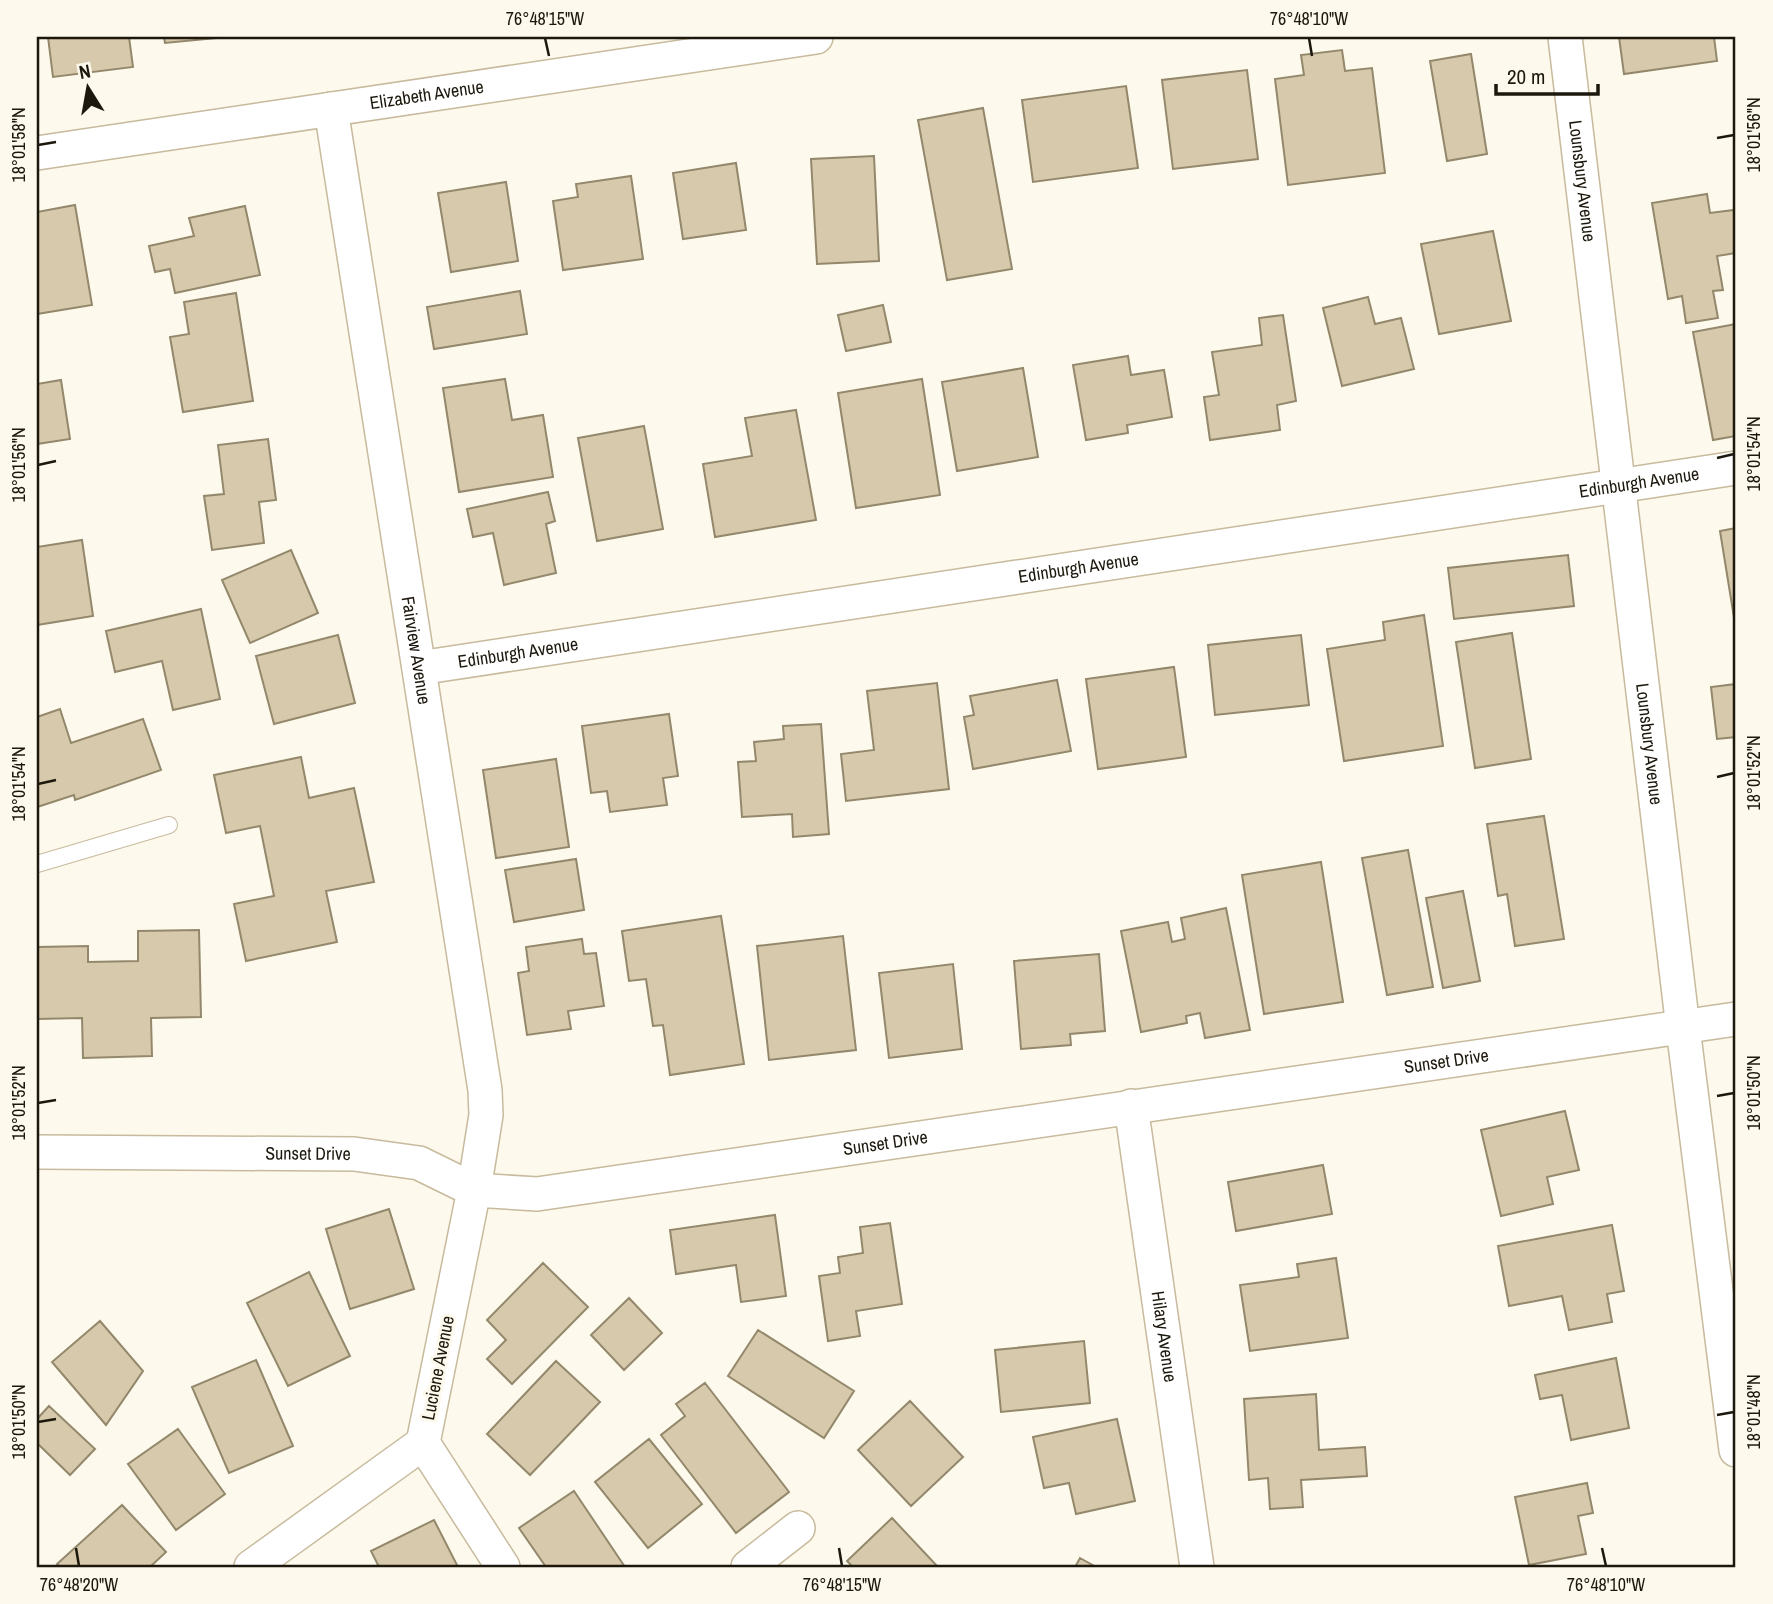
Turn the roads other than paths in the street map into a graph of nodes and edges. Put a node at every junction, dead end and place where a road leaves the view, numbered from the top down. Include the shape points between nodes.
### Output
1 (816, 37) edge
2 (1564, 37) edge
3 (331, 109) junction
4 (37, 153) edge
5 (1736, 468) edge
6 (1620, 485) junction
7 (419, 668) junction
8 (169, 825) dead end
9 (37, 864) edge
10 (1736, 1019) edge
11 (1683, 1028) junction
12 (1132, 1106) junction
13 (37, 1152) edge
14 (474, 1190) junction
15 (423, 1443) junction
16 (1736, 1450) edge
17 (798, 1528) dead end
18 (251, 1567) edge
19 (503, 1567) edge
20 (748, 1567) edge
21 (1197, 1567) edge

1 - 3 street, Elizabeth Avenue
2 - 6 street, Lounsbury Avenue
3 - 4 street, Elizabeth Avenue
3 - 7 street, Fairview Avenue
5 - 6 street, Edinburgh Avenue
6 - 7 street, Edinburgh Avenue
6 - 11 street, Lounsbury Avenue
7 - 14 street, Fairview Avenue via 485,1090 486,1115
8 - 9 lane
10 - 11 street, Sunset Drive
11 - 12 street, Sunset Drive
11 - 16 street, Lounsbury Avenue
12 - 14 street, Sunset Drive via 537,1194
12 - 21 street, Hilary Avenue
13 - 14 street, Sunset Drive via 354,1154 419,1163
14 - 15 street, Luciene Avenue
15 - 18 street
15 - 19 street, Luciene Avenue
17 - 20 street

